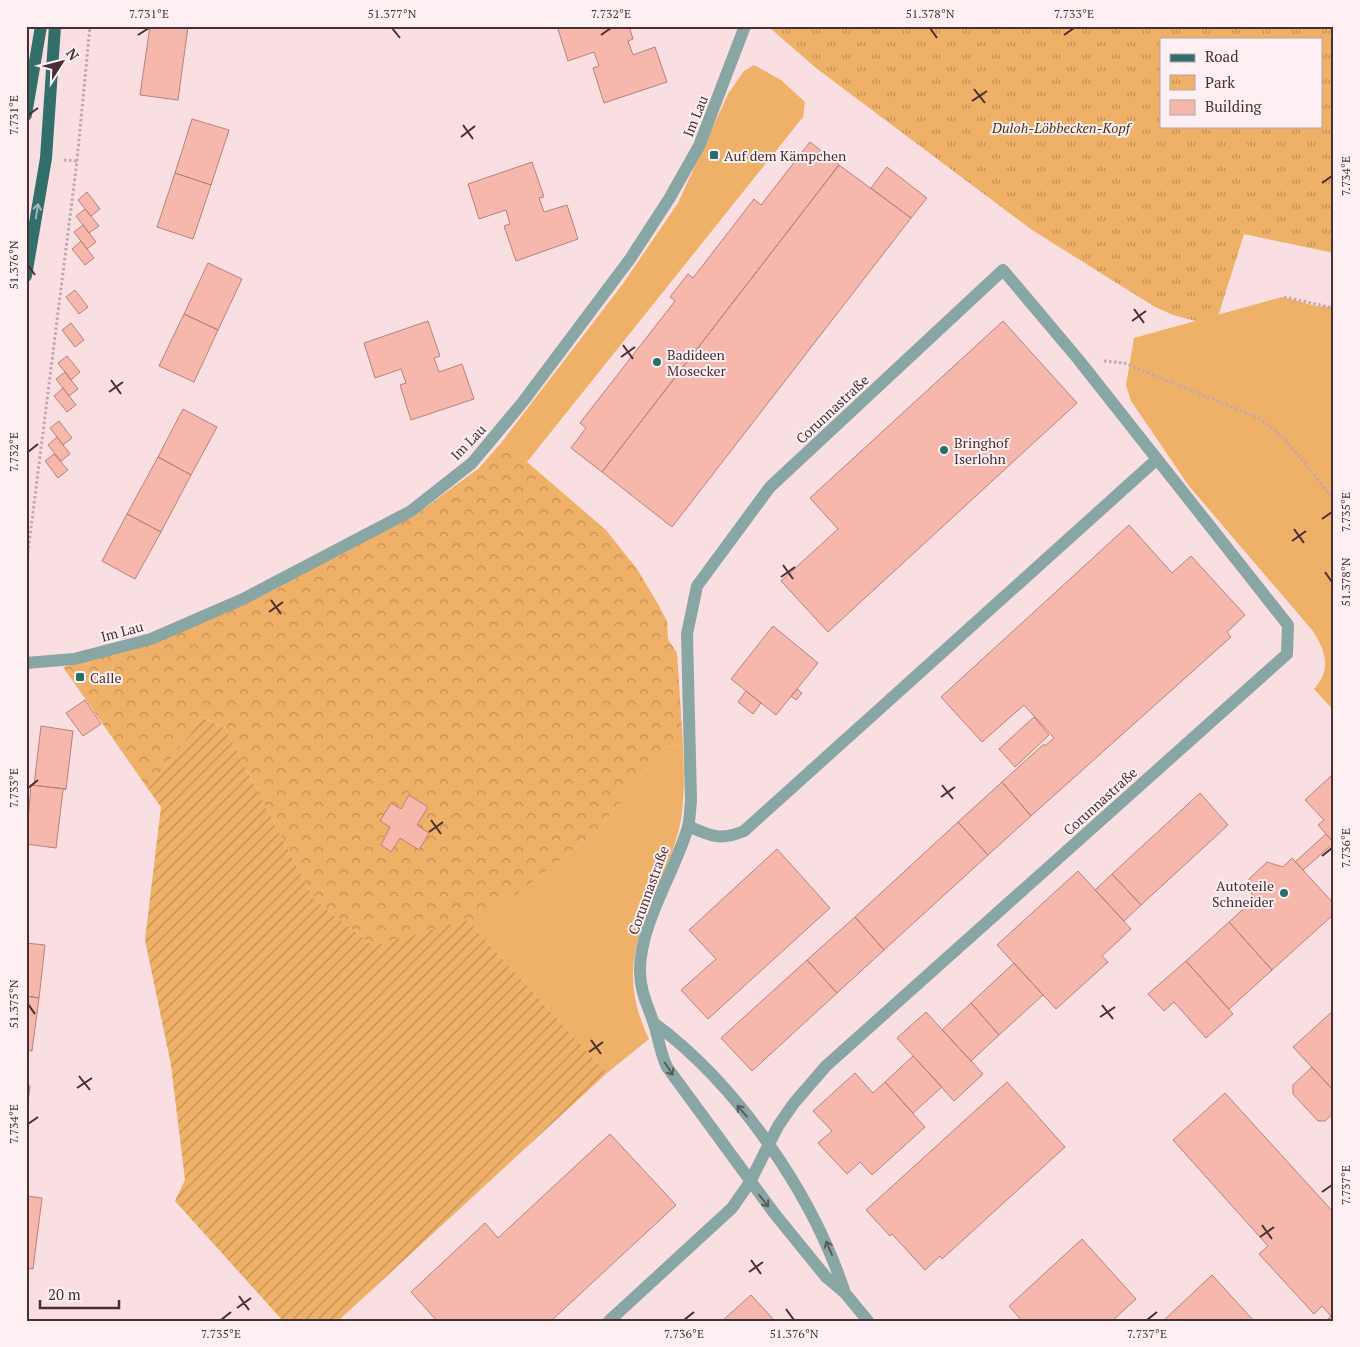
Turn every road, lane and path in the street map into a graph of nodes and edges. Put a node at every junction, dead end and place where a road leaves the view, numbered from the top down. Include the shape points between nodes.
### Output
1 (41, 26) edge
2 (55, 26) edge
3 (90, 26) edge
4 (745, 26) edge
5 (26, 115) edge
6 (26, 276) edge
7 (1284, 297) dead end
8 (1334, 308) edge
9 (1078, 359) junction
10 (1156, 460) junction
11 (1334, 500) edge
12 (26, 568) edge
13 (26, 663) edge
14 (688, 826) junction
15 (654, 1023) junction
16 (770, 1144) junction
17 (750, 1182) junction
18 (845, 1294) junction
19 (610, 1321) edge
20 (868, 1321) edge

1 - 5 main road
6 -> 2 main road via 46,158
3 - 12 path via 77,161
4 - 13 street, Im Lau via 700,146 669,199 630,259 522,403 472,463 411,511 243,599 151,639 74,659
7 - 8 path
9 - 10 street, Corunnastraße
9 - 11 path via 1124,363 1259,418 1286,439
9 - 14 street, Corunnastraße via 1003,270 770,487 697,586 688,634 691,800
10 - 14 street via 744,831 730,837 714,838
10 - 16 street, Corunnastraße via 1288,625 1287,654 826,1066 794,1103
14 - 15 street, Corunnastraße via 642,950 643,998
16 -> 15 street, Corunnastraße via 679,1042
15 -> 17 street, Corunnastraße via 660,1053 667,1067
16 - 17 street, Corunnastraße
18 -> 16 street, Corunnastraße via 827,1243
17 -> 18 street, Corunnastraße via 826,1277
17 - 19 street, Corunnastraße via 715,1226
18 - 20 street, Corunnastraße

